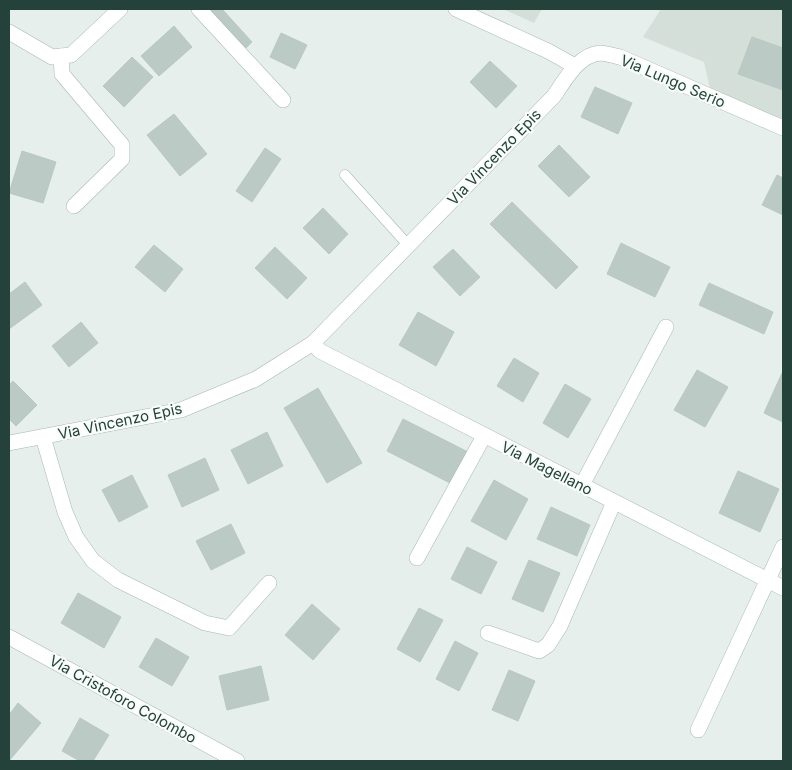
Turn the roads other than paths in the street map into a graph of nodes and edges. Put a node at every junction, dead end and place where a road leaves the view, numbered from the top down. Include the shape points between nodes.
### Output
1 (120, 9) edge
2 (199, 9) edge
3 (456, 9) edge
4 (9, 32) edge
5 (61, 56) junction
6 (575, 66) junction
7 (283, 100) dead end
8 (783, 128) edge
9 (345, 175) dead end
10 (74, 206) dead end
11 (408, 244) junction
12 (666, 327) dead end
13 (313, 343) junction
14 (484, 436) junction
15 (43, 437) junction
16 (9, 443) edge
17 (582, 486) junction
18 (614, 502) junction
19 (783, 547) edge
20 (417, 558) dead end
21 (768, 580) junction
22 (269, 582) dead end
23 (783, 588) edge
24 (488, 632) dead end
25 (9, 637) edge
26 (698, 730) dead end
27 (237, 761) edge

1 - 5 street via 70,55
2 - 7 street
3 - 6 street
4 - 5 street via 52,57
5 - 10 street via 62,74 122,145 122,159
6 - 8 street, Via Lungo Serio via 600,53 620,57
6 - 11 street, Via Vincenzo Epis via 554,96
9 - 11 lane
11 - 13 street, Via Vincenzo Epis
12 - 17 street
13 - 14 street, Via Magellano via 320,351
13 - 15 street, Via Vincenzo Epis via 256,380 181,410
14 - 17 street, Via Magellano
14 - 20 street
15 - 16 street, Via Vincenzo Epis
15 - 22 street, Via Vincenzo Epis via 64,512 76,537 93,561 118,580 205,623 229,628
17 - 18 street, Via Magellano
18 - 21 street, Via Magellano
18 - 24 street via 560,626 548,645 539,651
19 - 21 street
21 - 23 street, Via Magellano
21 - 26 street
25 - 27 street, Via Cristoforo Colombo

